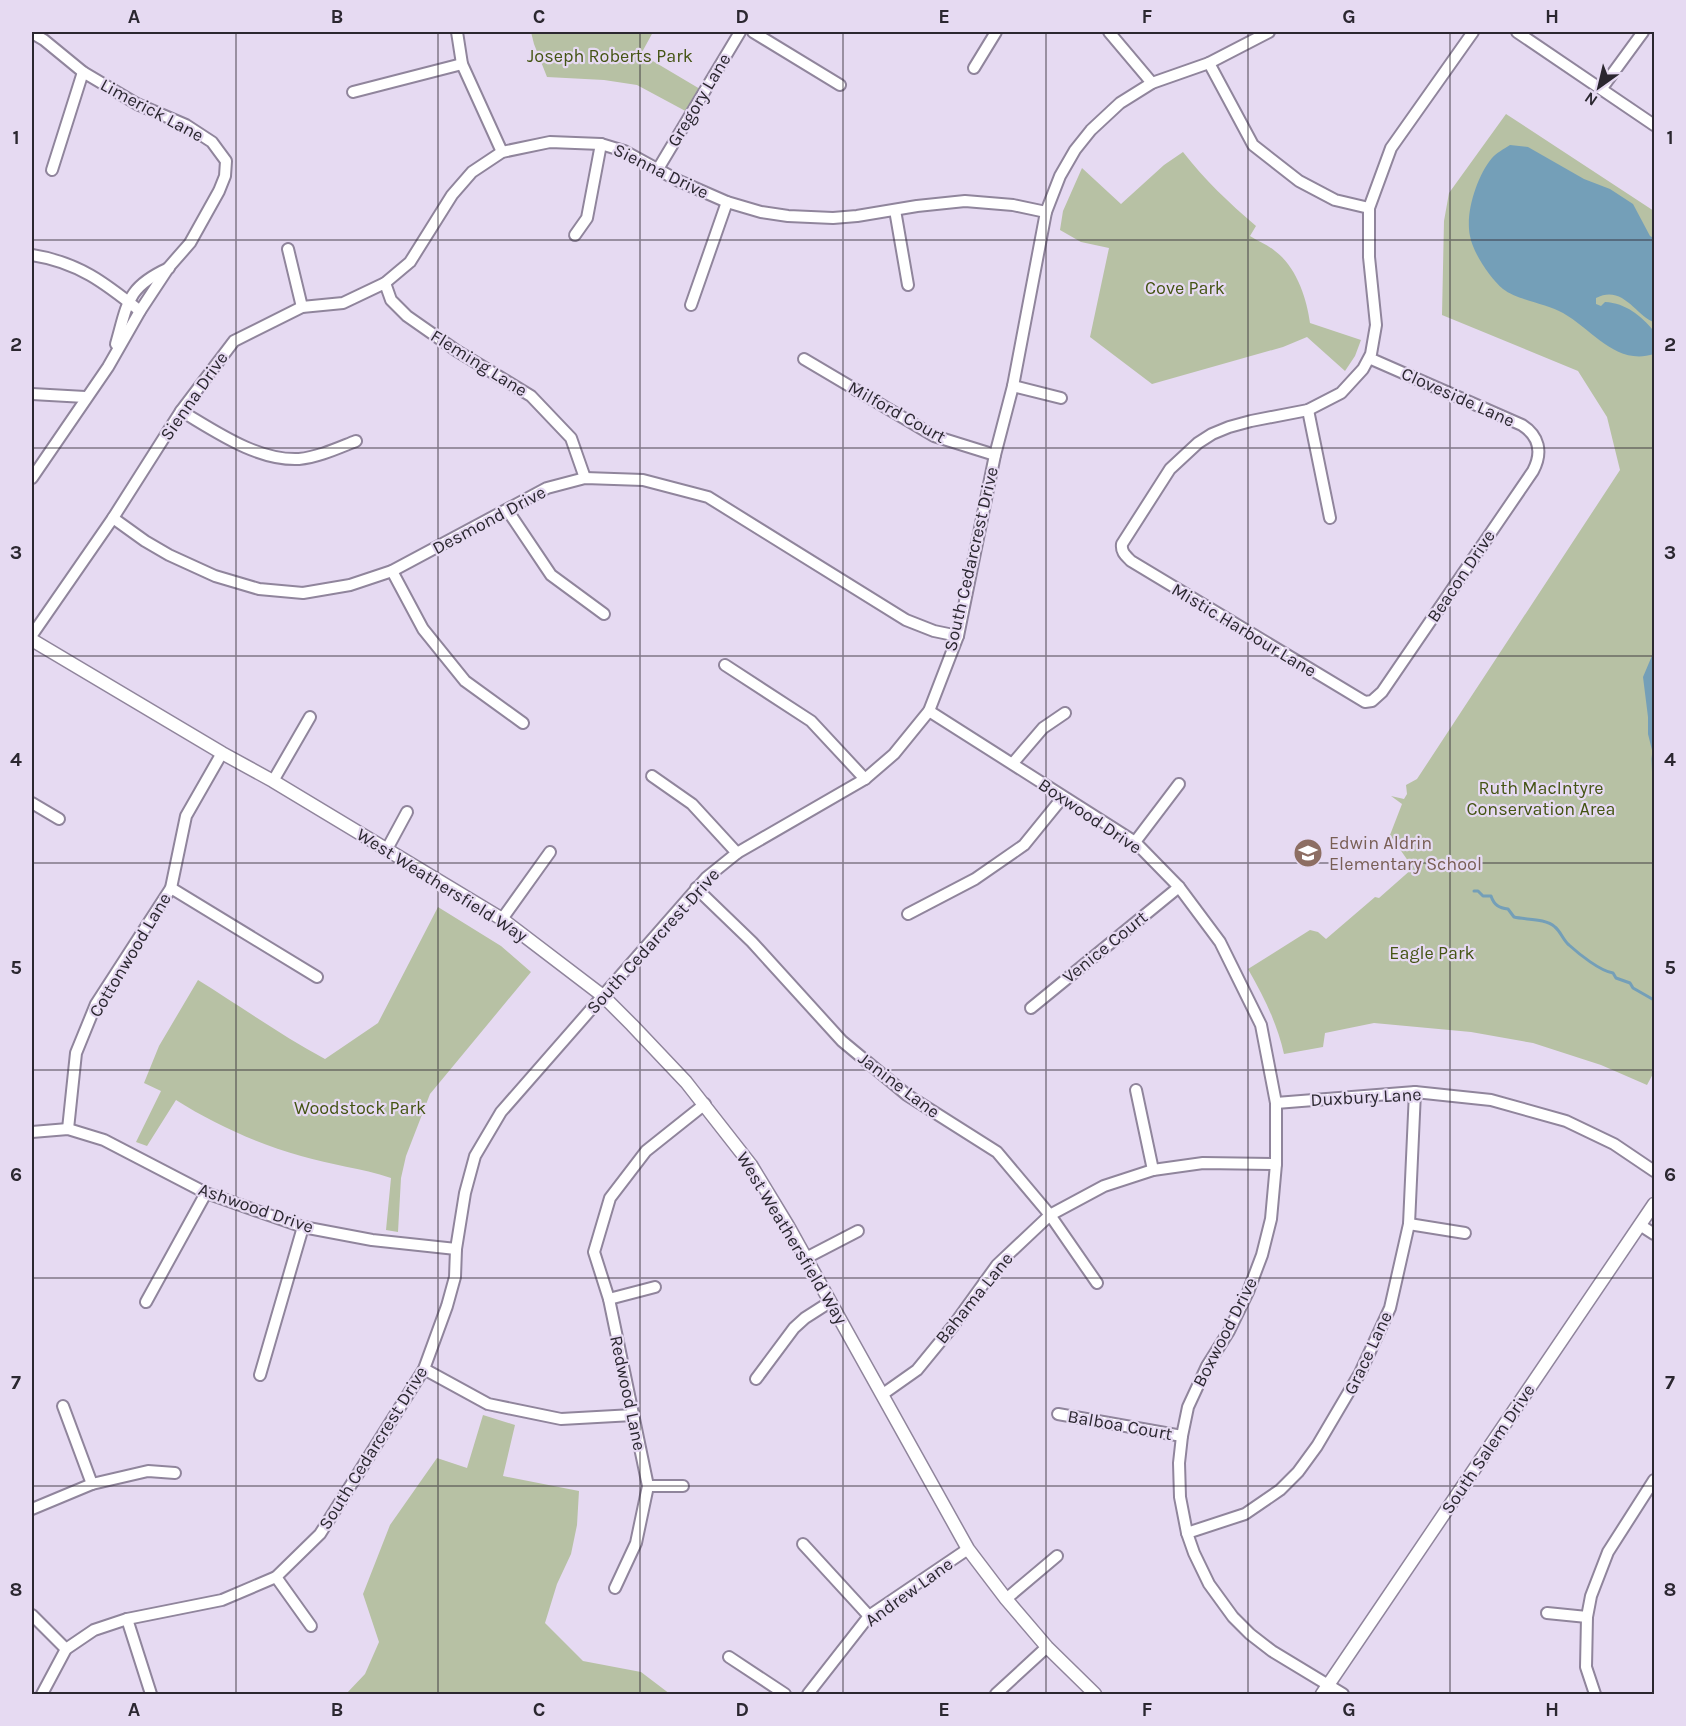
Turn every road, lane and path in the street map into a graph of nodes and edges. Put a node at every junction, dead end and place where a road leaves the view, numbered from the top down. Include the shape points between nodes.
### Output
1 (457, 32) edge
2 (740, 32) edge
3 (753, 32) edge
4 (996, 32) edge
5 (1109, 32) edge
6 (1269, 32) edge
7 (1473, 32) edge
8 (1517, 32) edge
9 (1642, 32) edge
10 (32, 33) edge
11 (1209, 63) junction
12 (462, 64) junction
13 (974, 68) dead end
14 (83, 72) junction
15 (1152, 83) junction
16 (840, 85) dead end
17 (1602, 88) junction
18 (353, 92) dead end
19 (1654, 125) edge
20 (601, 144) junction
21 (502, 152) junction
22 (658, 169) junction
23 (52, 170) dead end
24 (727, 202) junction
25 (1369, 208) junction
26 (895, 210) junction
27 (1046, 212) junction
28 (575, 236) dead end
29 (288, 249) dead end
30 (32, 255) edge
31 (169, 267) junction
32 (385, 284) junction
33 (908, 285) dead end
34 (129, 303) junction
35 (691, 305) dead end
36 (302, 307) junction
37 (140, 311) junction
38 (1369, 358) junction
39 (804, 359) dead end
40 (108, 367) junction
41 (1013, 386) junction
42 (32, 394) edge
43 (85, 397) junction
44 (1061, 398) dead end
45 (1308, 410) junction
46 (181, 411) junction
47 (356, 441) dead end
48 (1538, 445) joint
49 (995, 455) junction
50 (32, 478) edge
51 (585, 478) junction
52 (508, 511) junction
53 (113, 518) junction
54 (1330, 518) dead end
55 (392, 572) junction
56 (604, 614) dead end
57 (32, 635) edge
58 (957, 636) junction
59 (32, 640) edge
60 (725, 665) dead end
61 (1372, 701) joint
62 (929, 711) junction
63 (1065, 713) dead end
64 (310, 717) dead end
65 (523, 723) dead end
66 (222, 753) junction
67 (1013, 763) junction
68 (652, 776) dead end
69 (865, 779) junction
70 (273, 781) junction
71 (1179, 784) dead end
72 (1063, 797) junction
73 (32, 803) edge
74 (407, 812) dead end
75 (59, 819) dead end
76 (1135, 842) junction
77 (387, 849) junction
78 (550, 852) dead end
79 (737, 853) junction
80 (1179, 887) junction
81 (171, 888) junction
82 (696, 888) junction
83 (908, 914) dead end
84 (502, 919) junction
85 (317, 977) dead end
86 (603, 996) junction
87 (1031, 1008) dead end
88 (1136, 1090) dead end
89 (1415, 1092) junction
90 (1276, 1103) junction
91 (705, 1104) junction
92 (68, 1129) junction
93 (32, 1132) edge
94 (1276, 1164) junction
95 (1154, 1170) junction
96 (1654, 1171) edge
97 (206, 1193) junction
98 (1654, 1204) edge
99 (1050, 1215) junction
100 (1409, 1224) junction
101 (1640, 1226) junction
102 (303, 1227) junction
103 (858, 1231) dead end
104 (1465, 1233) dead end
105 (1654, 1234) edge
106 (456, 1249) junction
107 (806, 1258) junction
108 (1097, 1283) dead end
109 (655, 1287) dead end
110 (609, 1299) junction
111 (146, 1302) dead end
112 (830, 1302) junction
113 (424, 1369) junction
114 (260, 1375) dead end
115 (756, 1379) dead end
116 (883, 1394) junction
117 (63, 1406) dead end
118 (1058, 1414) dead end
119 (633, 1415) junction
120 (1182, 1436) junction
121 (175, 1473) dead end
122 (1654, 1480) edge
123 (92, 1484) junction
124 (648, 1486) junction
125 (683, 1486) dead end
126 (32, 1509) edge
127 (1187, 1533) junction
128 (803, 1544) dead end
129 (968, 1549) junction
130 (1057, 1556) dead end
131 (276, 1577) junction
132 (615, 1588) dead end
133 (1006, 1599) junction
134 (1547, 1613) dead end
135 (32, 1615) edge
136 (869, 1616) junction
137 (1587, 1617) junction
138 (127, 1619) junction
139 (311, 1626) dead end
140 (1047, 1647) junction
141 (66, 1649) junction
142 (729, 1657) dead end
143 (1325, 1690) edge
144 (42, 1695) edge
145 (151, 1695) edge
146 (786, 1695) edge
147 (808, 1695) edge
148 (996, 1695) edge
149 (1095, 1695) edge
150 (1343, 1695) edge
151 (1595, 1695) edge

1 - 12 street
2 - 22 street, Gregory Lane
3 - 16 street
4 - 13 street
5 - 15 street
6 - 11 street, South Cedarcrest Drive
7 - 25 street via 1391,148
8 - 17 street
9 - 17 street
10 - 14 street, Limerick Lane
11 - 15 street, South Cedarcrest Drive
11 - 25 street via 1253,145 1299,181 1335,200
12 - 18 street
12 - 21 street
14 - 23 street
14 - 31 street, Limerick Lane via 137,104 186,125 212,142 226,161 219,191 190,243
15 - 27 street, South Cedarcrest Drive via 1120,103 1091,130 1060,176
17 - 19 street
20 - 21 street, Sienna Drive via 550,142
20 - 22 street, Sienna Drive
20 - 28 street via 587,218
21 - 32 street, Sienna Drive via 472,172 452,195 410,261
22 - 24 street, Sienna Drive
24 - 26 street, Sienna Drive via 761,212 811,218
24 - 35 street
25 - 38 street via 1376,325
26 - 27 street, Sienna Drive via 965,201
26 - 33 street
27 - 41 street, South Cedarcrest Drive
29 - 36 street
30 - 34 street via 70,265 98,278
31 - 34 street, Limerick Lane via 138,286
31 - 37 street, Limerick Lane
32 - 36 street, Sienna Drive via 343,303
32 - 51 street, Fleming Lane via 390,300 408,316 531,396 571,438
34 - 37 street
34 - 40 street, Limerick Lane
36 - 46 street, Sienna Drive via 234,341
37 - 40 street, Limerick Lane
38 - 45 street via 1341,393
38 - 48 street, Cloveside Lane via 1522,424
39 - 49 street, Milford Court via 925,431
40 - 43 street, Limerick Lane
41 - 44 street
41 - 49 street, South Cedarcrest Drive
42 - 43 street
43 - 50 street, Limerick Lane
45 - 54 street
45 - 61 street, Mistic Harbour Lane via 1229,427 1198,443 1170,469 1125,536 1122,549 1131,561 1359,700
46 - 47 street via 243,448 271,455 298,459
46 - 53 street, Sienna Drive
48 - 61 street, Beacon Drive via 1539,458 1533,471 1382,692
49 - 58 street, South Cedarcrest Drive
51 - 52 street, Desmond Drive via 547,488
51 - 58 street, Desmond Drive via 643,480 708,497 899,616
52 - 55 street, Desmond Drive
52 - 56 street via 551,575
53 - 55 street, Desmond Drive via 169,555 215,576 259,588 303,593 350,585
53 - 57 street, Sienna Drive
55 - 65 street via 423,629 465,681
58 - 62 street, South Cedarcrest Drive
59 - 66 street, West Weathersfield Way
60 - 69 street via 811,721
62 - 67 street, Boxwood Drive
62 - 69 street, South Cedarcrest Drive via 894,754
63 - 67 street via 1043,728
64 - 70 street
66 - 70 street, West Weathersfield Way
66 - 81 street, Cottonwood Lane via 186,816
67 - 72 street, Boxwood Drive
68 - 79 street via 692,804
69 - 79 street, South Cedarcrest Drive
70 - 77 street, West Weathersfield Way
71 - 76 street
72 - 76 street, Boxwood Drive
72 - 83 street via 1024,845 975,879
73 - 75 street
74 - 77 street
76 - 80 street, Boxwood Drive
77 - 84 street, West Weathersfield Way
78 - 84 street
79 - 82 street, South Cedarcrest Drive
80 - 87 street, Venice Court
80 - 90 street, Boxwood Drive via 1220,942 1262,1025
81 - 85 street
81 - 92 street, Cottonwood Lane via 96,1004 76,1053
82 - 86 street, South Cedarcrest Drive
82 - 99 street, Janine Lane via 752,942 842,1041 907,1095 998,1152
84 - 86 street, West Weathersfield Way
86 - 91 street, West Weathersfield Way
86 - 106 street, South Cedarcrest Drive via 501,1112 475,1156
88 - 95 street
89 - 90 street, Duxbury Lane
89 - 96 street, Duxbury Lane via 1491,1100 1566,1121 1614,1144
89 - 100 street, Grace Lane
90 - 94 street, Boxwood Drive
91 - 107 street, West Weathersfield Way via 751,1165
91 - 110 street, Redwood Lane via 646,1151 610,1198 594,1252
92 - 93 street, Ashwood Drive
92 - 97 street, Ashwood Drive via 104,1140
94 - 95 street, Bahama Lane via 1203,1163
94 - 120 street, Boxwood Drive via 1262,1256 1237,1316 1194,1392
95 - 99 street, Bahama Lane via 1104,1186
97 - 102 street, Ashwood Drive
97 - 111 street
98 - 101 street, South Salem Drive
99 - 108 street, Janine Lane
99 - 116 street, Bahama Lane via 997,1265 917,1370
100 - 104 street
100 - 127 street, Grace Lane via 1390,1308 1370,1354 1346,1400 1298,1472 1245,1515
101 - 105 street
101 - 143 street, South Salem Drive
102 - 106 street, Ashwood Drive via 372,1240
102 - 114 street
103 - 107 street
106 - 113 street, South Cedarcrest Drive via 447,1306
107 - 112 street, West Weathersfield Way
109 - 110 street
110 - 119 street, Redwood Lane
112 - 115 street via 794,1328
112 - 116 street, West Weathersfield Way
113 - 119 street via 488,1404 561,1419
113 - 131 street, South Cedarcrest Drive via 320,1534
116 - 129 street, West Weathersfield Way
117 - 123 street
118 - 120 street, Balboa Court
119 - 124 street, Redwood Lane
120 - 127 street, Boxwood Drive via 1179,1490
121 - 123 street via 148,1471
122 - 137 street via 1608,1552
123 - 126 street
124 - 125 street
124 - 132 street, Redwood Lane via 636,1543
127 - 143 street, Boxwood Drive via 1209,1584 1241,1626
128 - 136 street
129 - 133 street, West Weathersfield Way
129 - 136 street, Andrew Lane
130 - 133 street
131 - 138 street, South Cedarcrest Drive via 222,1600
131 - 139 street
133 - 140 street, West Weathersfield Way
134 - 137 street
135 - 141 street
136 - 147 street, Andrew Lane
137 - 151 street via 1586,1667
138 - 141 street, South Cedarcrest Drive via 94,1630
138 - 145 street
140 - 148 street
140 - 149 street, West Weathersfield Way
141 - 144 street, South Cedarcrest Drive
142 - 146 street
143 - 150 street, Boxwood Drive

